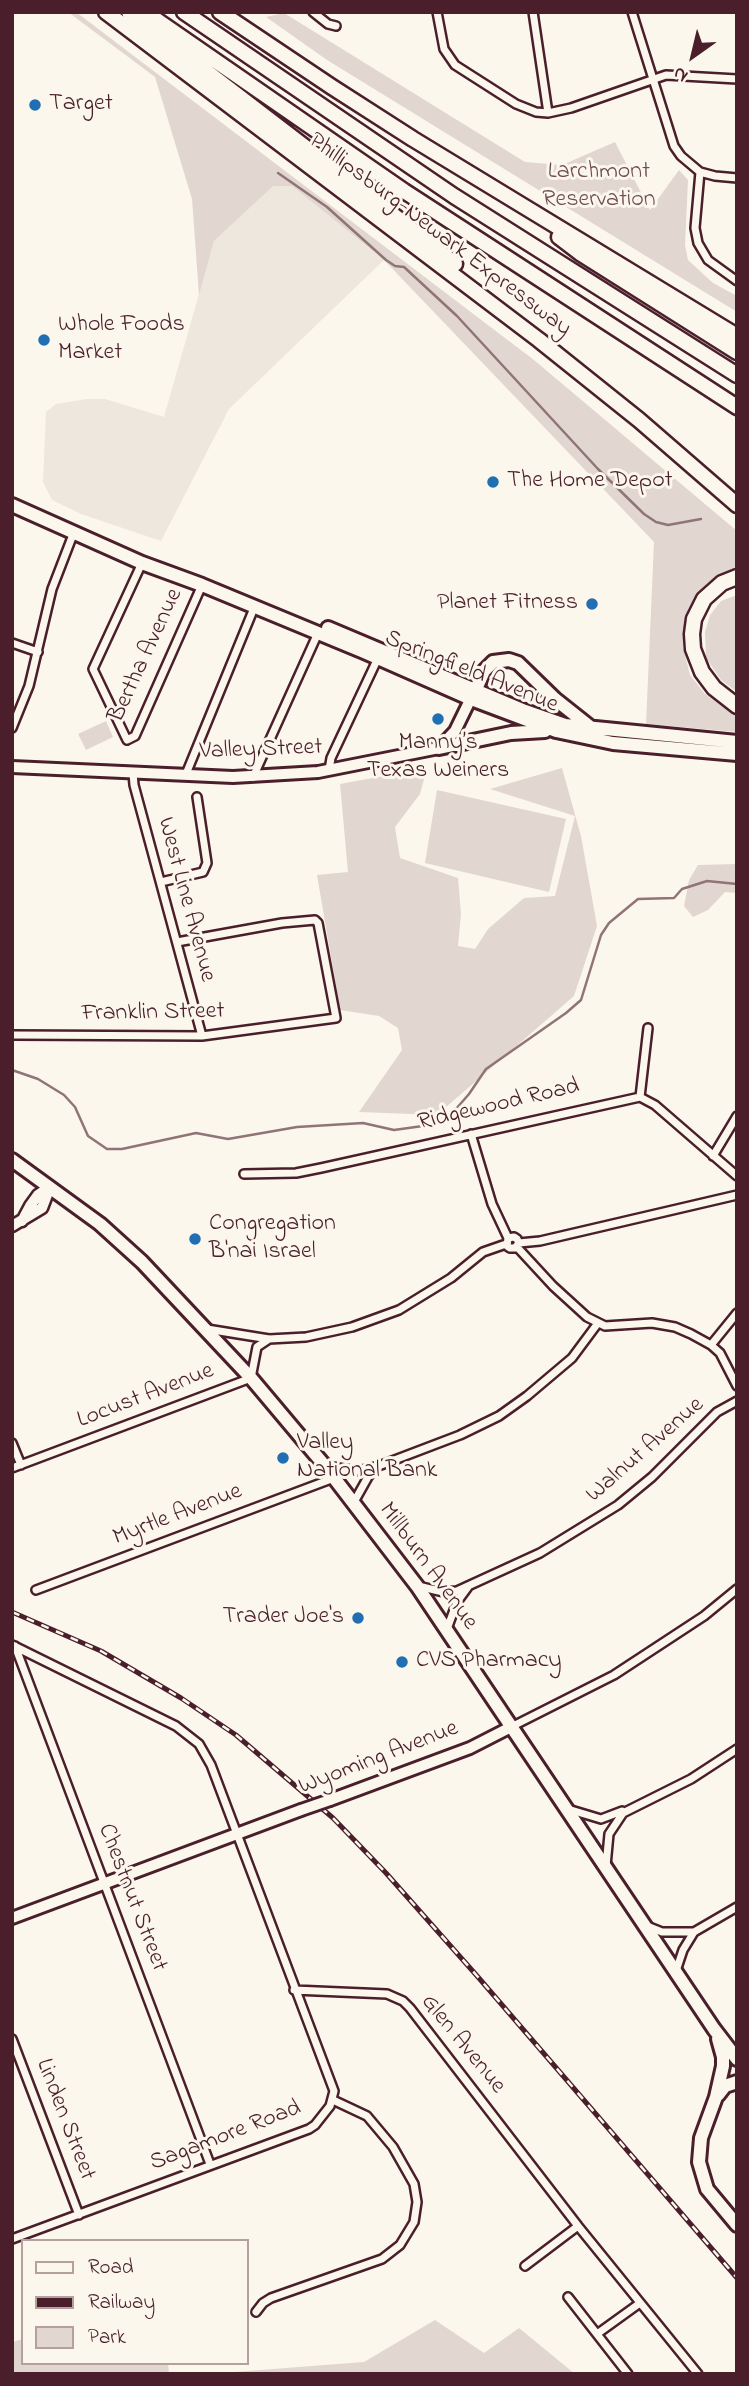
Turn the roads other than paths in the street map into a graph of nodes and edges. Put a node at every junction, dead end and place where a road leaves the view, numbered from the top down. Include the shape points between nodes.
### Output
1 (106, 12) edge
2 (129, 12) edge
3 (145, 12) edge
4 (184, 12) edge
5 (220, 12) edge
6 (313, 12) edge
7 (437, 12) edge
8 (533, 12) edge
9 (632, 12) edge
10 (336, 26) dead end
11 (653, 79) junction
12 (737, 79) edge
13 (548, 113) junction
14 (700, 172) junction
15 (737, 178) edge
16 (495, 189) junction
17 (737, 281) edge
18 (514, 321) junction
19 (737, 336) edge
20 (737, 352) edge
21 (737, 375) edge
22 (737, 407) edge
23 (12, 505) edge
24 (737, 505) edge
25 (74, 533) junction
26 (142, 563) junction
27 (737, 577) edge
28 (202, 585) junction
29 (254, 608) junction
30 (318, 633) junction
31 (12, 643) edge
32 (38, 652) junction
33 (377, 658) junction
34 (473, 694) junction
35 (737, 706) edge
36 (12, 728) edge
37 (593, 728) junction
38 (556, 731) junction
39 (737, 742) edge
40 (439, 748) junction
41 (737, 754) edge
42 (12, 767) edge
43 (329, 770) junction
44 (133, 773) junction
45 (186, 774) junction
46 (253, 777) junction
47 (197, 797) dead end
48 (161, 882) junction
49 (177, 942) junction
50 (648, 1028) dead end
51 (12, 1035) edge
52 (202, 1036) junction
53 (640, 1097) junction
54 (737, 1116) edge
55 (471, 1134) junction
56 (713, 1156) junction
57 (12, 1160) edge
58 (244, 1174) dead end
59 (737, 1176) edge
60 (50, 1187) junction
61 (737, 1195) edge
62 (17, 1224) edge
63 (507, 1241) junction
64 (518, 1245) junction
65 (737, 1313) edge
66 (598, 1323) junction
67 (206, 1328) junction
68 (269, 1339) junction
69 (711, 1345) junction
70 (251, 1378) junction
71 (737, 1386) edge
72 (737, 1401) edge
73 (12, 1443) edge
74 (21, 1465) junction
75 (325, 1466) junction
76 (376, 1467) junction
77 (12, 1468) edge
78 (334, 1478) junction
79 (354, 1502) junction
80 (416, 1586) junction
81 (469, 1587) junction
82 (737, 1589) edge
83 (36, 1591) dead end
84 (447, 1630) junction
85 (13, 1646) edge
86 (512, 1727) junction
87 (737, 1749) edge
88 (564, 1803) junction
89 (629, 1808) junction
90 (235, 1834) junction
91 (606, 1868) junction
92 (105, 1884) junction
93 (737, 1907) edge
94 (12, 1918) edge
95 (645, 1925) junction
96 (694, 1932) junction
97 (676, 1972) junction
98 (294, 1990) junction
99 (714, 2029) junction
100 (12, 2039) edge
101 (732, 2047) edge
102 (737, 2059) edge
103 (737, 2082) edge
104 (716, 2097) junction
105 (333, 2100) junction
106 (210, 2164) junction
107 (79, 2215) junction
108 (737, 2225) edge
109 (579, 2226) junction
110 (12, 2239) edge
111 (525, 2266) dead end
112 (568, 2297) dead end
113 (639, 2303) junction
114 (256, 2312) dead end
115 (597, 2334) junction
116 (628, 2374) edge
117 (698, 2374) edge

1 - 18 highway, Phillipsburg-Newark Expressway
2 - 18 highway via 405,224 461,269
3 - 22 highway, Phillipsburg-Newark Expressway via 404,191
4 - 21 highway, Phillipsburg-Newark Expressway via 454,196
5 - 16 highway
6 - 10 street
7 - 13 street via 444,49 462,72 523,108
8 - 13 street
9 - 11 street
11 - 12 street via 666,75
11 - 13 street
11 - 14 street via 674,146
14 - 15 street
14 - 17 street via 698,243 708,260
16 - 19 highway
16 - 20 highway via 580,253
18 - 24 highway, Phillipsburg-Newark Expressway
23 - 25 main road, Springfield Avenue
25 - 26 main road, Springfield Avenue
25 - 32 street via 52,589
26 - 28 main road, Springfield Avenue
26 - 28 street, Bertha Avenue via 93,669 125,739 135,736
27 - 35 highway via 704,599 691,634 702,672
28 - 29 main road, Springfield Avenue
28 - 34 main road, Springfield Avenue via 239,593
29 - 30 main road, Springfield Avenue
29 - 45 street
30 - 33 main road, Springfield Avenue
30 - 46 street
31 - 32 street
32 - 36 street
33 - 34 main road, Springfield Avenue
33 - 43 street
34 - 37 main road, Springfield Avenue via 565,724
34 - 37 main road via 493,662 509,660
34 - 38 main road, Springfield Avenue
34 - 40 main road via 455,731
37 - 39 main road, Springfield Avenue
38 - 40 main road via 511,733
38 - 41 main road, Springfield Avenue via 604,741
40 - 43 main road, Valley Street
42 - 44 main road, Valley Street
43 - 46 main road, Valley Street
44 - 45 main road, Valley Street
44 - 48 street, West Line Avenue
45 - 46 main road, Valley Street
47 - 48 street via 207,863 203,872
48 - 49 street, West Line Avenue
49 - 52 street, West Line Avenue
49 - 52 street, Franklin Street via 282,923 318,923 335,1017
50 - 53 street
51 - 52 street, Franklin Street
53 - 55 street, Ridgewood Road
53 - 56 street
54 - 56 street
55 - 58 street, Ridgewood Road via 296,1172
55 - 63 street
56 - 59 street
57 - 60 main road, Millburn Avenue
60 - 62 street via 38,1195
60 - 67 main road, Millburn Avenue via 100,1224
61 - 64 street
63 - 64 street via 512,1249
63 - 68 street, Locust Avenue via 483,1252 399,1310 367,1323
64 - 66 street via 571,1303
65 - 69 street
66 - 69 street via 663,1324
66 - 76 street via 572,1359 499,1416
67 - 68 street, Locust Avenue
67 - 70 main road, Millburn Avenue
68 - 70 street, Locust Avenue via 257,1346
69 - 71 street
70 - 74 street, Locust Avenue
70 - 75 main road, Millburn Avenue
72 - 81 street, Walnut Avenue via 717,1412 652,1477 601,1517
73 - 74 street
74 - 77 street, Locust Avenue
75 - 76 street via 347,1471
75 - 78 main road, Millburn Avenue
76 - 79 street
78 - 79 main road, Millburn Avenue
78 - 83 street, Myrtle Avenue
79 - 80 main road, Millburn Avenue
80 - 81 street, Walnut Avenue via 443,1592
80 - 84 main road, Millburn Avenue
81 - 84 street via 457,1602
82 - 86 street, Wyoming Avenue via 614,1675
84 - 86 main road, Millburn Avenue
85 - 90 street via 190,1735 206,1754
85 - 92 street, Chestnut Street
86 - 88 main road, Millburn Avenue
86 - 90 main road, Wyoming Avenue, bridge via 470,1748
87 - 89 street via 691,1779
88 - 89 street via 573,1812 601,1819
88 - 91 main road, Millburn Avenue
89 - 91 street via 609,1834
90 - 92 main road, Wyoming Avenue
90 - 98 street
91 - 95 main road, Millburn Avenue
92 - 94 main road, Wyoming Avenue
92 - 106 street, Chestnut Street
93 - 96 street
95 - 96 street via 662,1932
95 - 97 main road, Millburn Avenue
96 - 97 street
97 - 99 main road, Millburn Avenue
98 - 105 street, Sagamore Road via 334,2091
98 - 109 street, Glen Avenue via 387,1994 403,2001
99 - 101 main road, Millburn Avenue
99 - 104 main road via 723,2057
100 - 107 street, Linden Street
101 - 102 main road, Millburn Avenue
103 - 104 main road via 725,2086
104 - 108 main road via 701,2138 700,2170 712,2196
105 - 106 street, Sagamore Road via 309,2129
105 - 114 street via 367,2116 393,2147 414,2184 414,2222 400,2245 382,2259 271,2298
106 - 107 street, Sagamore Road
107 - 110 street, Sagamore Road
109 - 111 street
109 - 113 street, Glen Avenue
112 - 115 street
113 - 115 street
113 - 117 street, Glen Avenue
115 - 116 street

